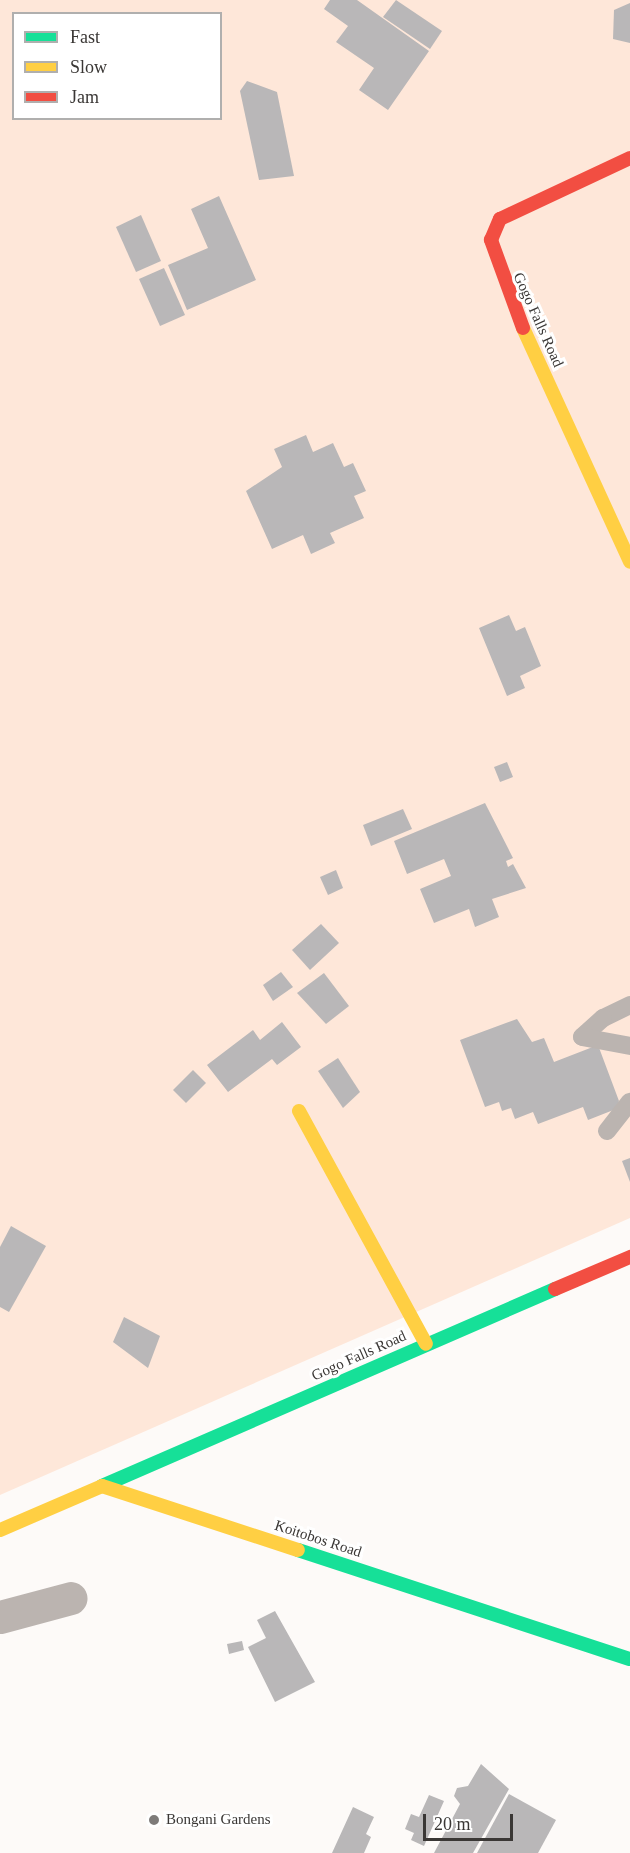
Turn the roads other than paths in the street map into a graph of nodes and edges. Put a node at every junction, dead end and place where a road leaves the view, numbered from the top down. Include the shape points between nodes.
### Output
1 (630, 158) edge
2 (630, 562) edge
3 (630, 1005) edge
4 (630, 1046) edge
5 (630, 1102) edge
6 (299, 1111) dead end
7 (607, 1131) dead end
8 (630, 1257) edge
9 (426, 1344) junction
10 (102, 1486) junction
11 (0, 1530) edge
12 (71, 1598) dead end
13 (0, 1617) edge
14 (630, 1659) edge

1 - 2 street, Gogo Falls Road via 500,219 491,240 517,315
3 - 4 lane via 603,1018 582,1038
5 - 7 lane
6 - 9 street
8 - 9 street, Gogo Falls Road
9 - 10 street, Gogo Falls Road
10 - 11 street
10 - 14 street, Koitobos Road
12 - 13 street

